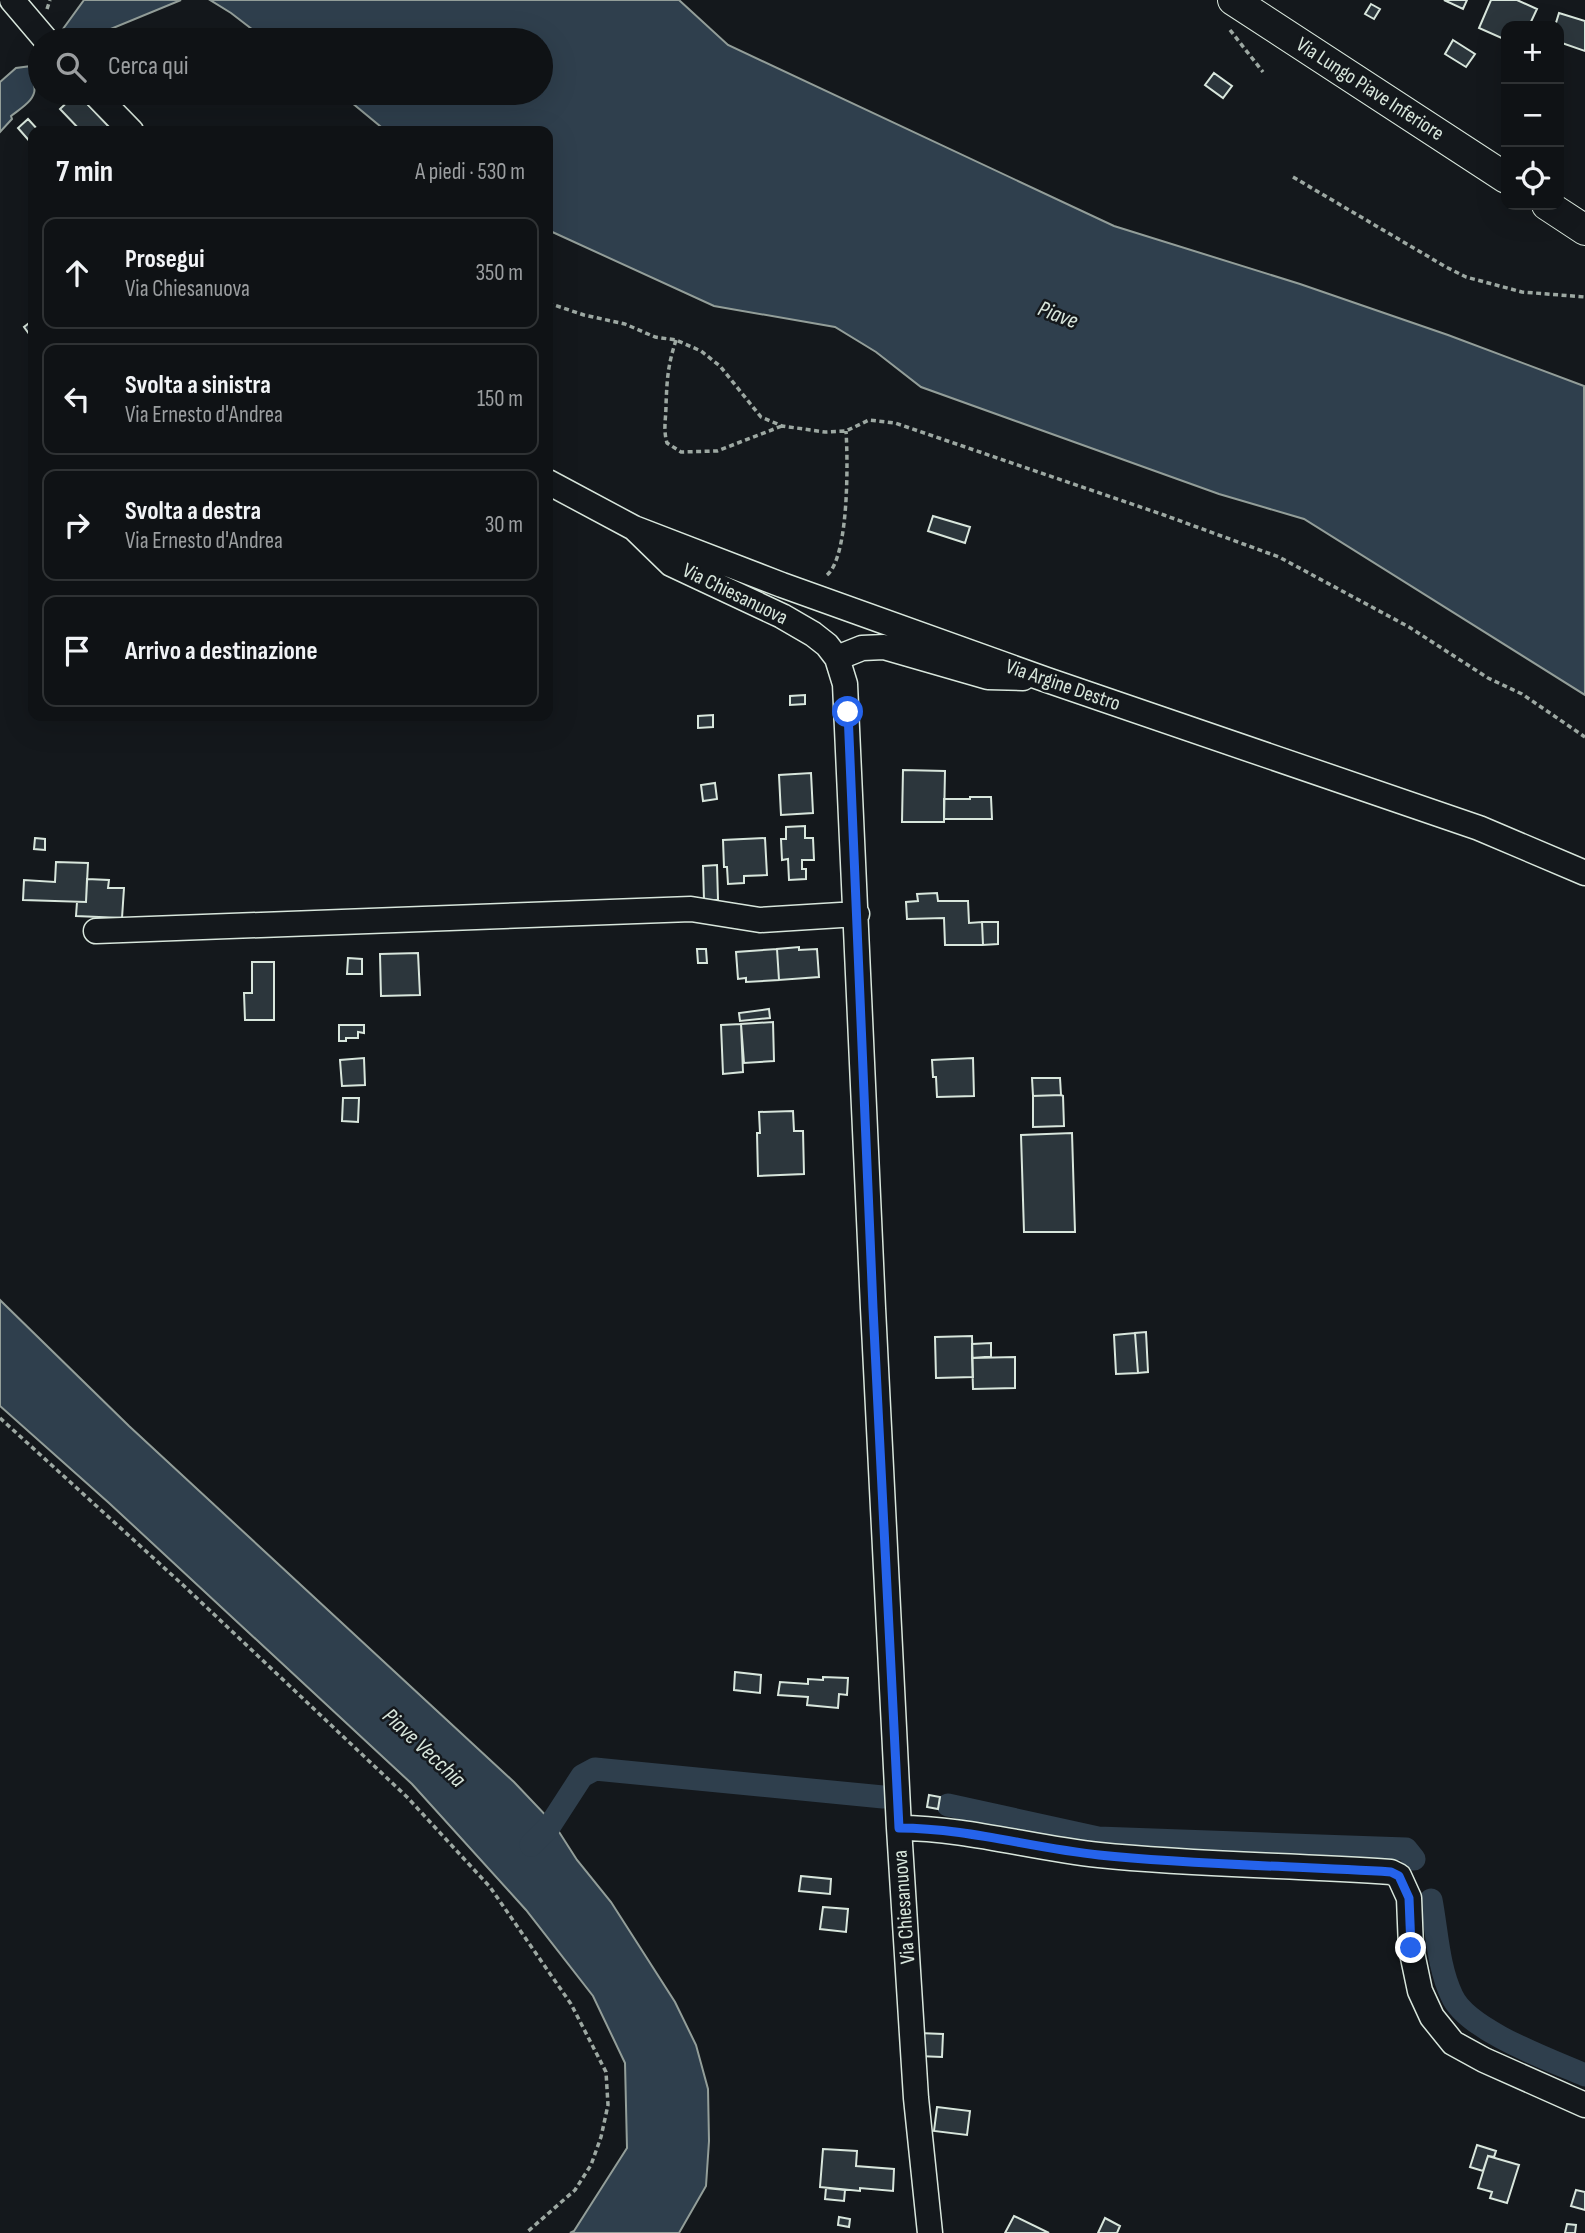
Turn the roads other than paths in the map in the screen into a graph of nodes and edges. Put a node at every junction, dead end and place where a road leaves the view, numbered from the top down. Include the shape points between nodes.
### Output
1 (9, 1) edge
2 (1230, 14) edge
3 (35, 28) edge
4 (106, 105) edge
5 (126, 126) edge
6 (1501, 175) edge
7 (1555, 210) edge
8 (1585, 230) edge
9 (553, 485) edge
10 (634, 528) junction
11 (837, 658) junction
12 (1047, 680) junction
13 (1585, 873) edge
14 (857, 914) junction
15 (96, 931) dead end
16 (899, 1828) junction
17 (1585, 2105) edge
18 (930, 2233) edge

1 - 3 street
2 - 6 main road, Via Lungo Piave Inferiore
4 - 5 street
7 - 8 main road
9 - 10 street, Via Argine Destro
10 - 11 street, Via Chiesanuova via 671,564 782,616 813,634
10 - 12 street, Via Argine Destro
11 - 12 street via 862,648 884,647 988,677
11 - 14 street, Via Chiesanuova via 848,712
12 - 13 street, Via Argine Destro via 1479,828
14 - 15 street via 760,920 691,909
14 - 16 street, Via Chiesanuova
16 - 17 street via 1111,1856 1391,1872 1399,1876 1409,1898 1411,1948 1420,1991 1452,2043
16 - 18 street, Via Chiesanuova via 916,2098

